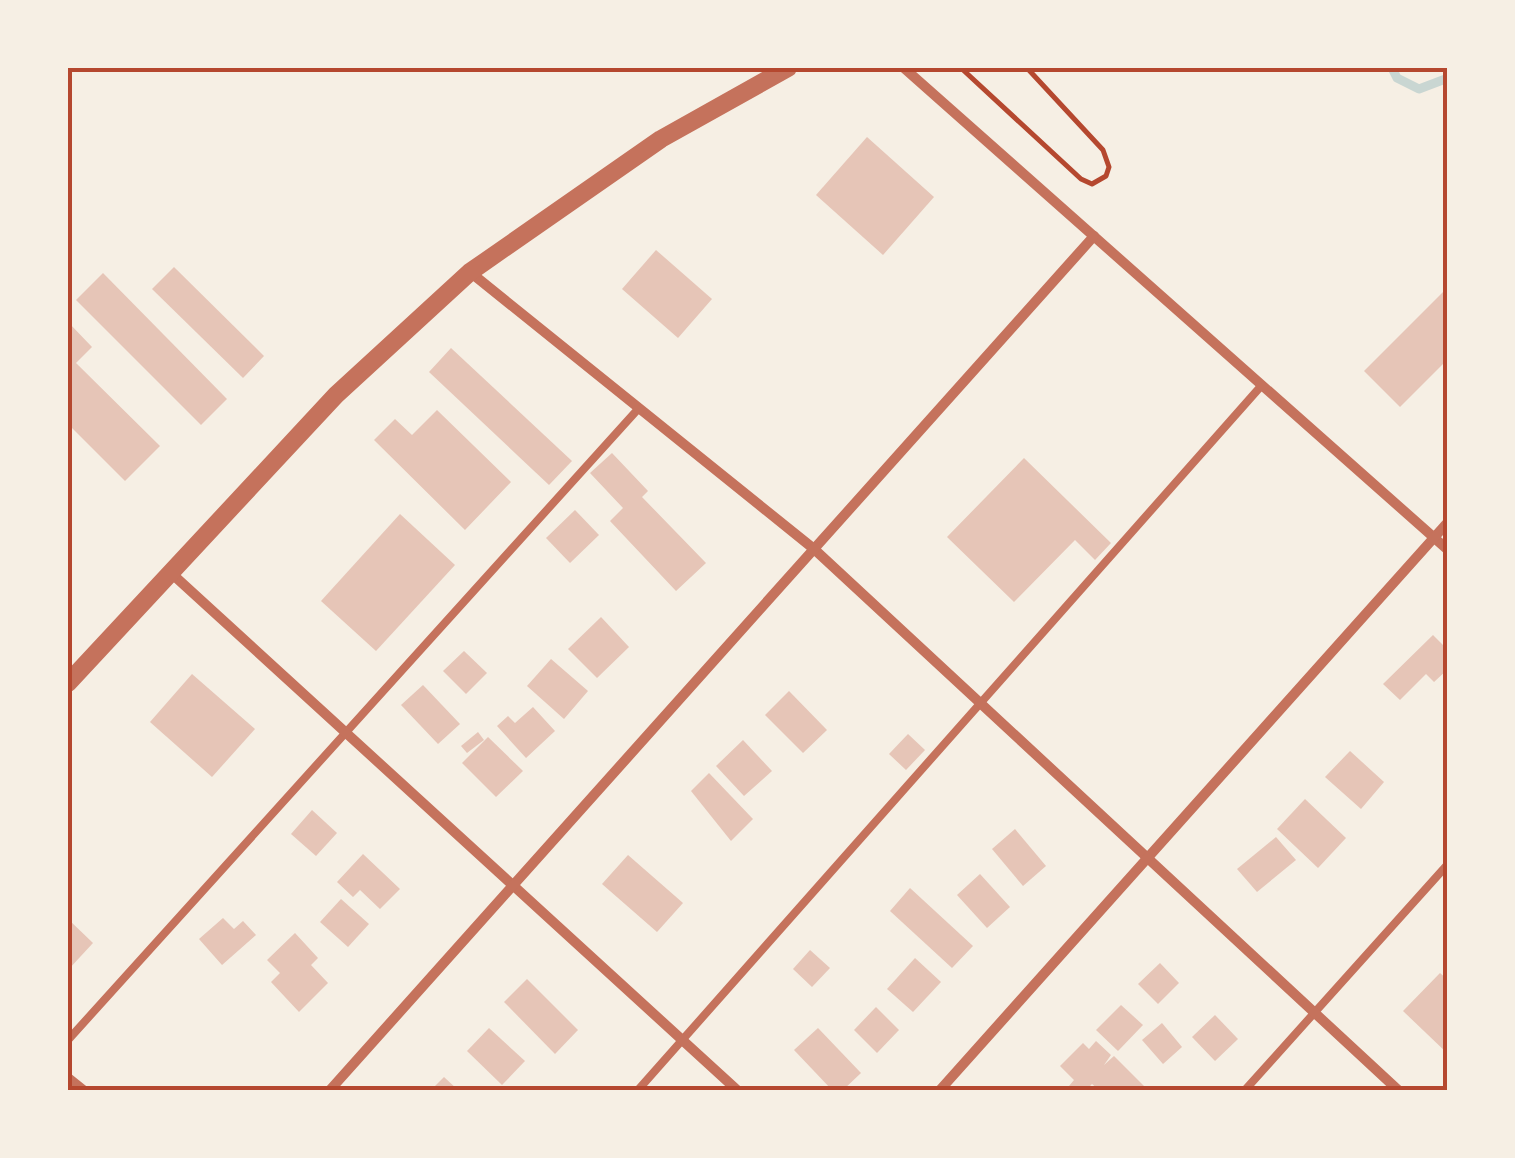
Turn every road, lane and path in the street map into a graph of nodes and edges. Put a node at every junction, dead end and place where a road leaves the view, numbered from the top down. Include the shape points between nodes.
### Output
1 (788, 68) edge
2 (904, 68) edge
3 (961, 68) edge
4 (1028, 68) edge
5 (1094, 236) junction
6 (470, 272) junction
7 (1262, 385) junction
8 (639, 408) junction
9 (1448, 522) edge
10 (1434, 538) junction
11 (814, 549) junction
12 (1448, 550) edge
13 (170, 572) junction
14 (68, 683) edge
15 (980, 704) junction
16 (344, 734) junction
17 (1146, 860) junction
18 (1448, 864) edge
19 (511, 888) junction
20 (1314, 1014) junction
21 (68, 1040) edge
22 (682, 1041) junction
23 (68, 1078) edge
24 (82, 1090) edge
25 (330, 1090) edge
26 (638, 1090) edge
27 (737, 1090) edge
28 (940, 1090) edge
29 (1245, 1090) edge
30 (1398, 1090) edge

1 - 6 street via 660,139
2 - 5 street
3 - 4 path via 1081,179 1101,181 1109,167 1103,150
5 - 7 street
5 - 11 street
6 - 8 street
6 - 13 street via 336,395
7 - 10 street
7 - 15 lane
8 - 11 street
8 - 16 lane
9 - 10 street
10 - 12 street
10 - 17 street
11 - 15 street
11 - 19 street
13 - 14 street
13 - 16 street
15 - 17 street
15 - 22 lane
16 - 19 street
16 - 21 lane
17 - 20 street
17 - 28 street
18 - 20 lane
19 - 22 street
19 - 25 street
20 - 29 lane
20 - 30 street
22 - 26 lane
22 - 27 street
23 - 24 street

